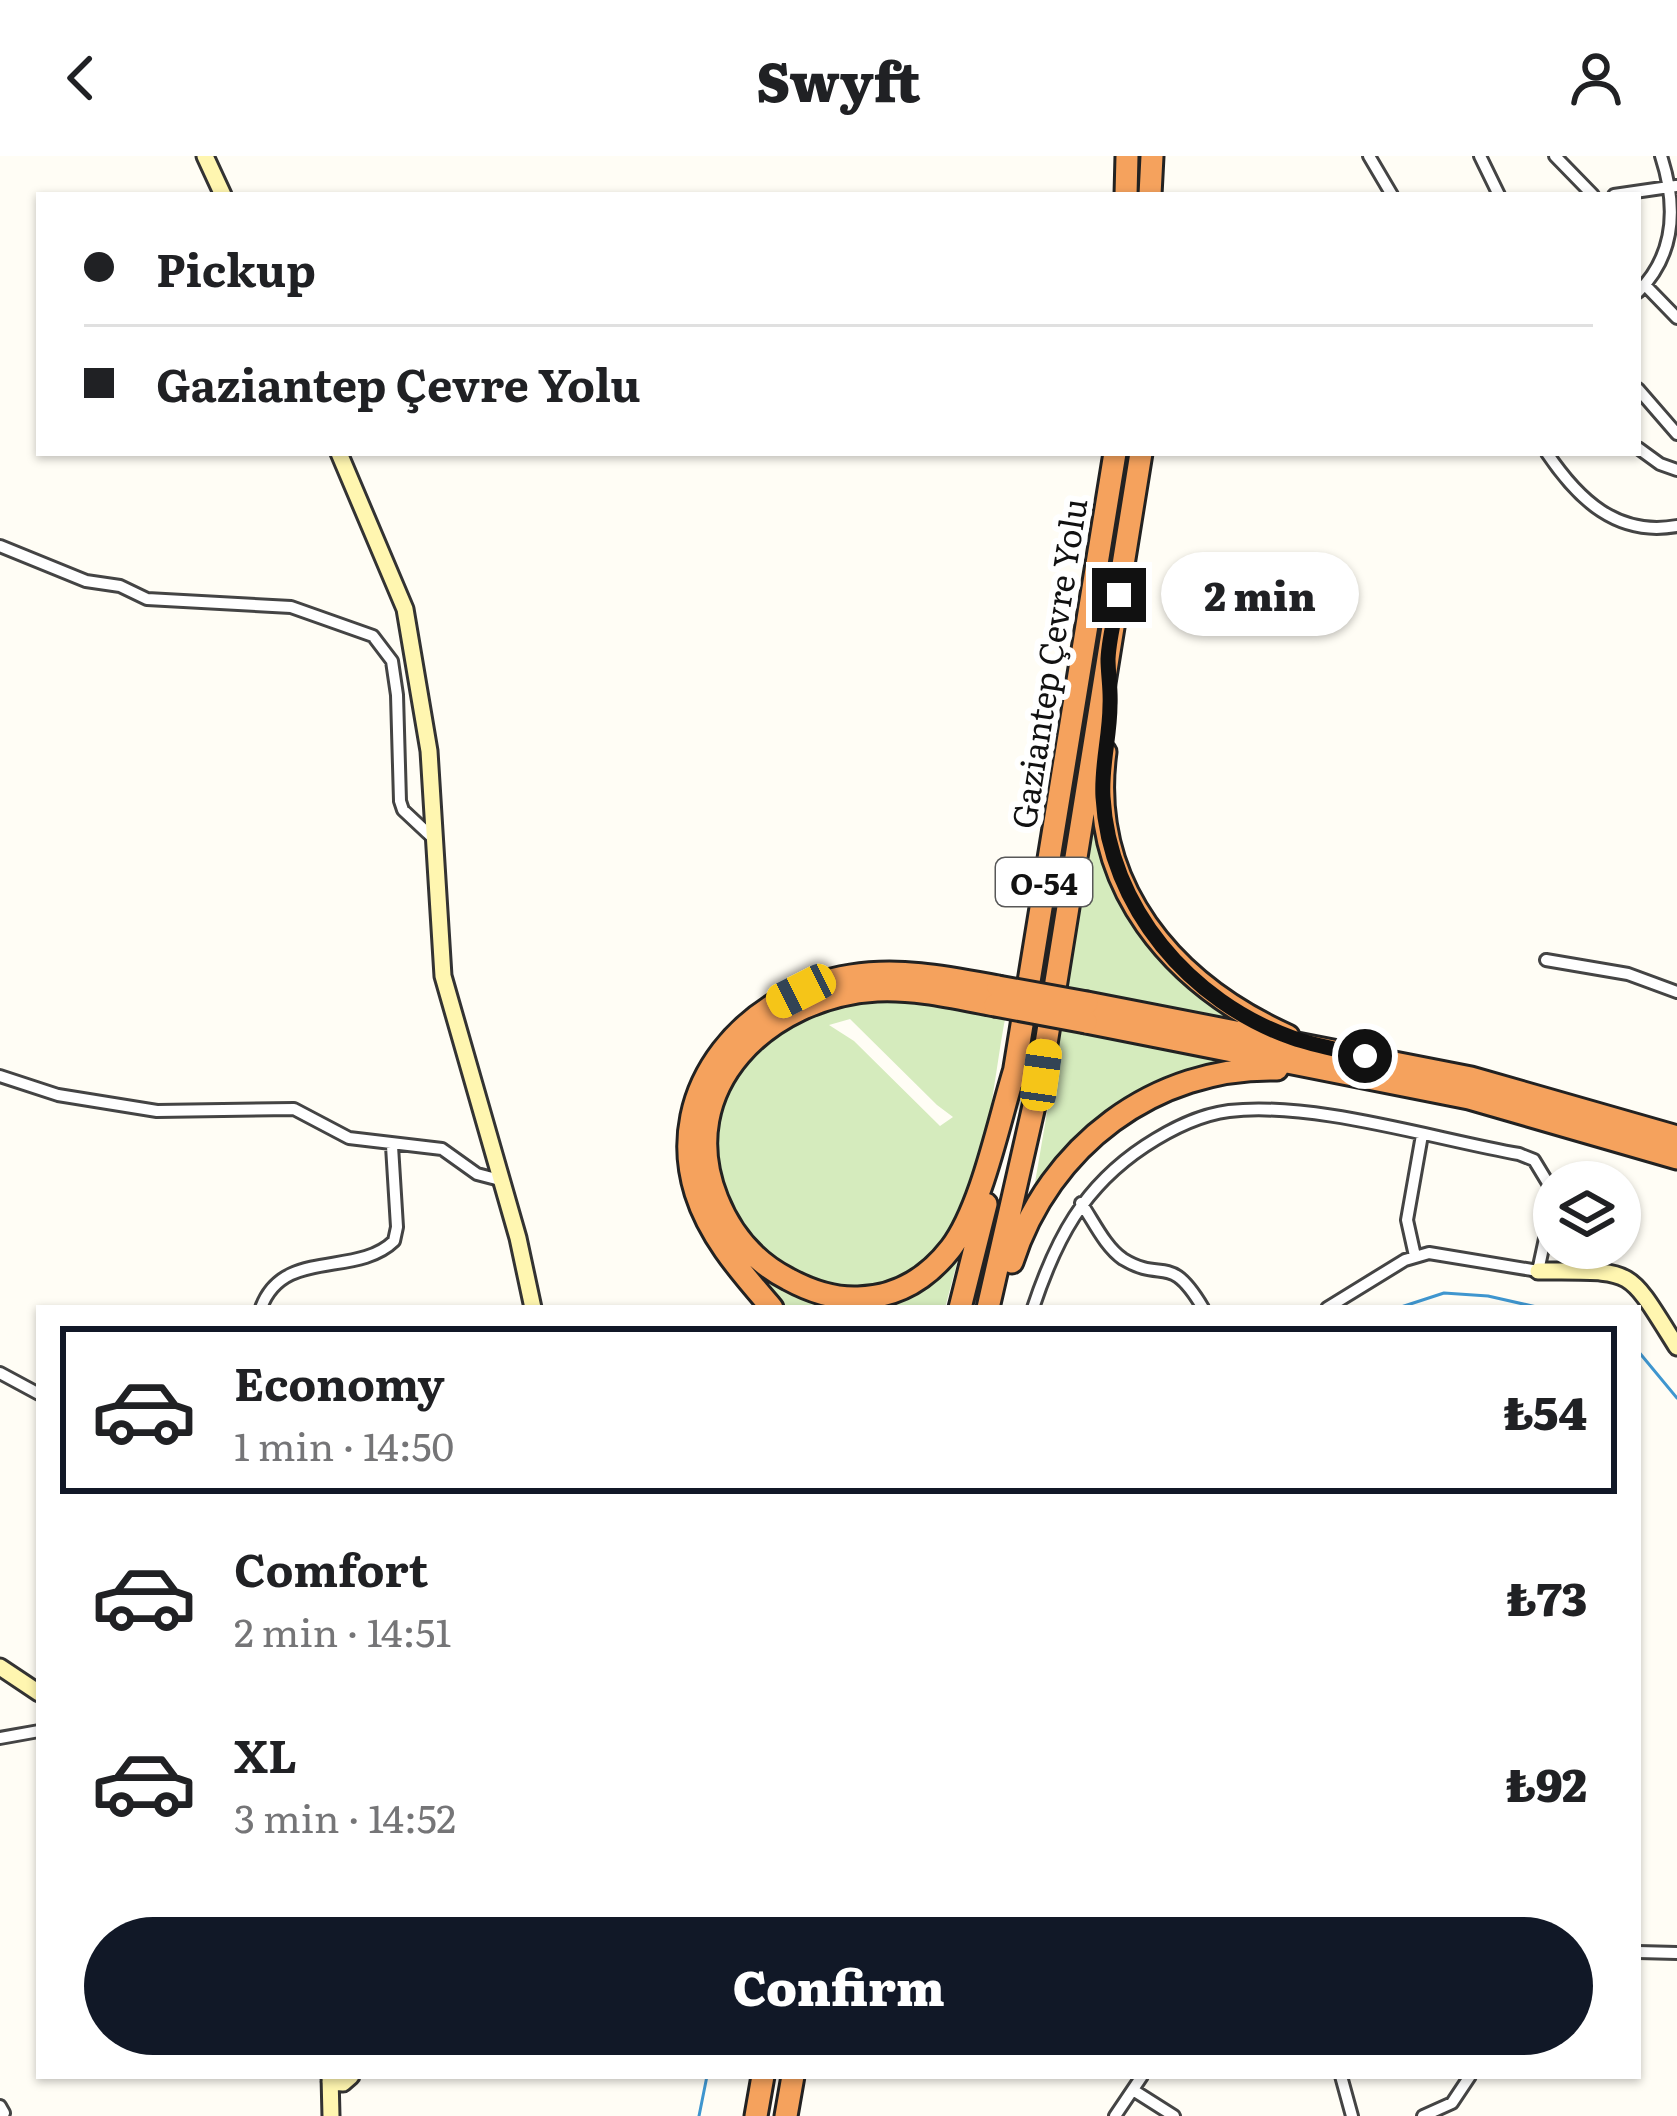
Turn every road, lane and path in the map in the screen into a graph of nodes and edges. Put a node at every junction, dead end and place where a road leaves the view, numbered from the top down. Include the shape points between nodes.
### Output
1 (206, 156) edge
2 (1127, 156) edge
3 (1151, 156) edge
4 (1369, 156) edge
5 (1388, 156) edge
6 (1480, 156) edge
7 (1556, 156) edge
8 (1661, 156) edge
9 (1377, 168) junction
10 (1674, 186) edge
11 (222, 192) edge
12 (1126, 192) edge
13 (1150, 192) edge
14 (1390, 192) edge
15 (1498, 192) edge
16 (1590, 192) edge
17 (1634, 192) edge
18 (1642, 289) edge
19 (1677, 317) edge
20 (1641, 392) edge
21 (1677, 434) edge
22 (1641, 450) edge
23 (340, 456) edge
24 (1115, 456) edge
25 (1141, 456) edge
26 (1549, 456) edge
27 (1677, 470) edge
28 (1677, 526) edge
29 (0, 546) edge
30 (1108, 656) junction
31 (434, 839) junction
32 (1546, 960) dead end
33 (1677, 992) edge
34 (996, 995) junction
35 (1016, 1069) junction
36 (1392, 1072) junction
37 (0, 1076) edge
38 (1422, 1135) junction
39 (1677, 1137) edge
40 (392, 1146) junction
41 (1677, 1158) edge
42 (1535, 1161) edge
43 (500, 1180) junction
44 (1082, 1203) junction
45 (1415, 1256) junction
46 (1538, 1270) joint
47 (262, 1305) edge
48 (532, 1305) edge
49 (770, 1305) edge
50 (962, 1305) edge
51 (994, 1305) edge
52 (994, 1305) edge
53 (1034, 1305) edge
54 (1201, 1305) edge
55 (1332, 1305) edge
56 (1677, 1347) edge
57 (0, 1372) edge
58 (36, 1392) edge
59 (0, 1667) edge
60 (36, 1691) edge
61 (36, 1732) edge
62 (0, 1738) edge
63 (1641, 1952) edge
64 (1677, 1953) edge
65 (330, 2079) edge
66 (762, 2079) edge
67 (793, 2079) edge
68 (1140, 2079) edge
69 (1342, 2079) edge
70 (1468, 2079) edge
71 (1133, 2090) junction
72 (331, 2116) edge
73 (756, 2116) edge
74 (786, 2116) edge
75 (1115, 2116) edge
76 (1174, 2116) edge
77 (1352, 2116) edge
78 (1423, 2116) edge

1 - 11 street
2 - 12 highway
3 - 13 highway
4 - 9 street
5 - 9 street
6 - 15 street
7 - 16 street
8 - 10 street
9 - 14 street
10 - 17 street
10 - 18 street via 1670,236
18 - 19 street
20 - 21 street
22 - 27 street
23 - 31 street via 405,609 429,751
24 - 35 highway, Gaziantep Çevre Yolu / O-54
25 - 30 highway, Gaziantep Çevre Yolu / O-54
26 - 28 street via 1598,512 1634,527
29 - 31 street via 147,598 291,608 374,636 392,661 400,801
30 - 36 highway via 1107,827 1143,920 1182,969 1251,1019
30 - 51 highway, Gaziantep Çevre Yolu / O-54 via 1041,1075
31 - 43 street via 443,976
32 - 33 street
34 - 35 highway via 880,990 832,998 770,1027 735,1060 710,1110 707,1162 722,1211 757,1258 796,1283 837,1298 898,1291 937,1265 966,1225
34 - 36 highway, bridge
34 - 49 highway via 920,974 849,976 777,1004 720,1052 692,1109 692,1175 726,1251
35 - 50 highway, Gaziantep Çevre Yolu / O-54
36 - 39 highway via 1543,1097
36 - 41 highway
36 - 52 highway via 1234,1071 1133,1105 1077,1151 1043,1194
37 - 40 street via 58,1096 157,1111 295,1109 349,1138
38 - 42 street
38 - 44 street via 1300,1111 1227,1111 1162,1136 1111,1170
38 - 45 street via 1407,1220
40 - 43 street via 442,1149
40 - 47 street via 394,1241 373,1255 284,1276
43 - 48 street
44 - 53 street
44 - 54 street via 1117,1254 1178,1274
45 - 46 street
45 - 55 street
46 - 56 street via 1631,1278
57 - 58 street
59 - 60 street
61 - 62 street
63 - 64 street
65 - 72 street
66 - 73 highway
67 - 74 highway
68 - 71 street
69 - 77 street
70 - 78 street via 1452,2103
71 - 75 street
71 - 76 street

